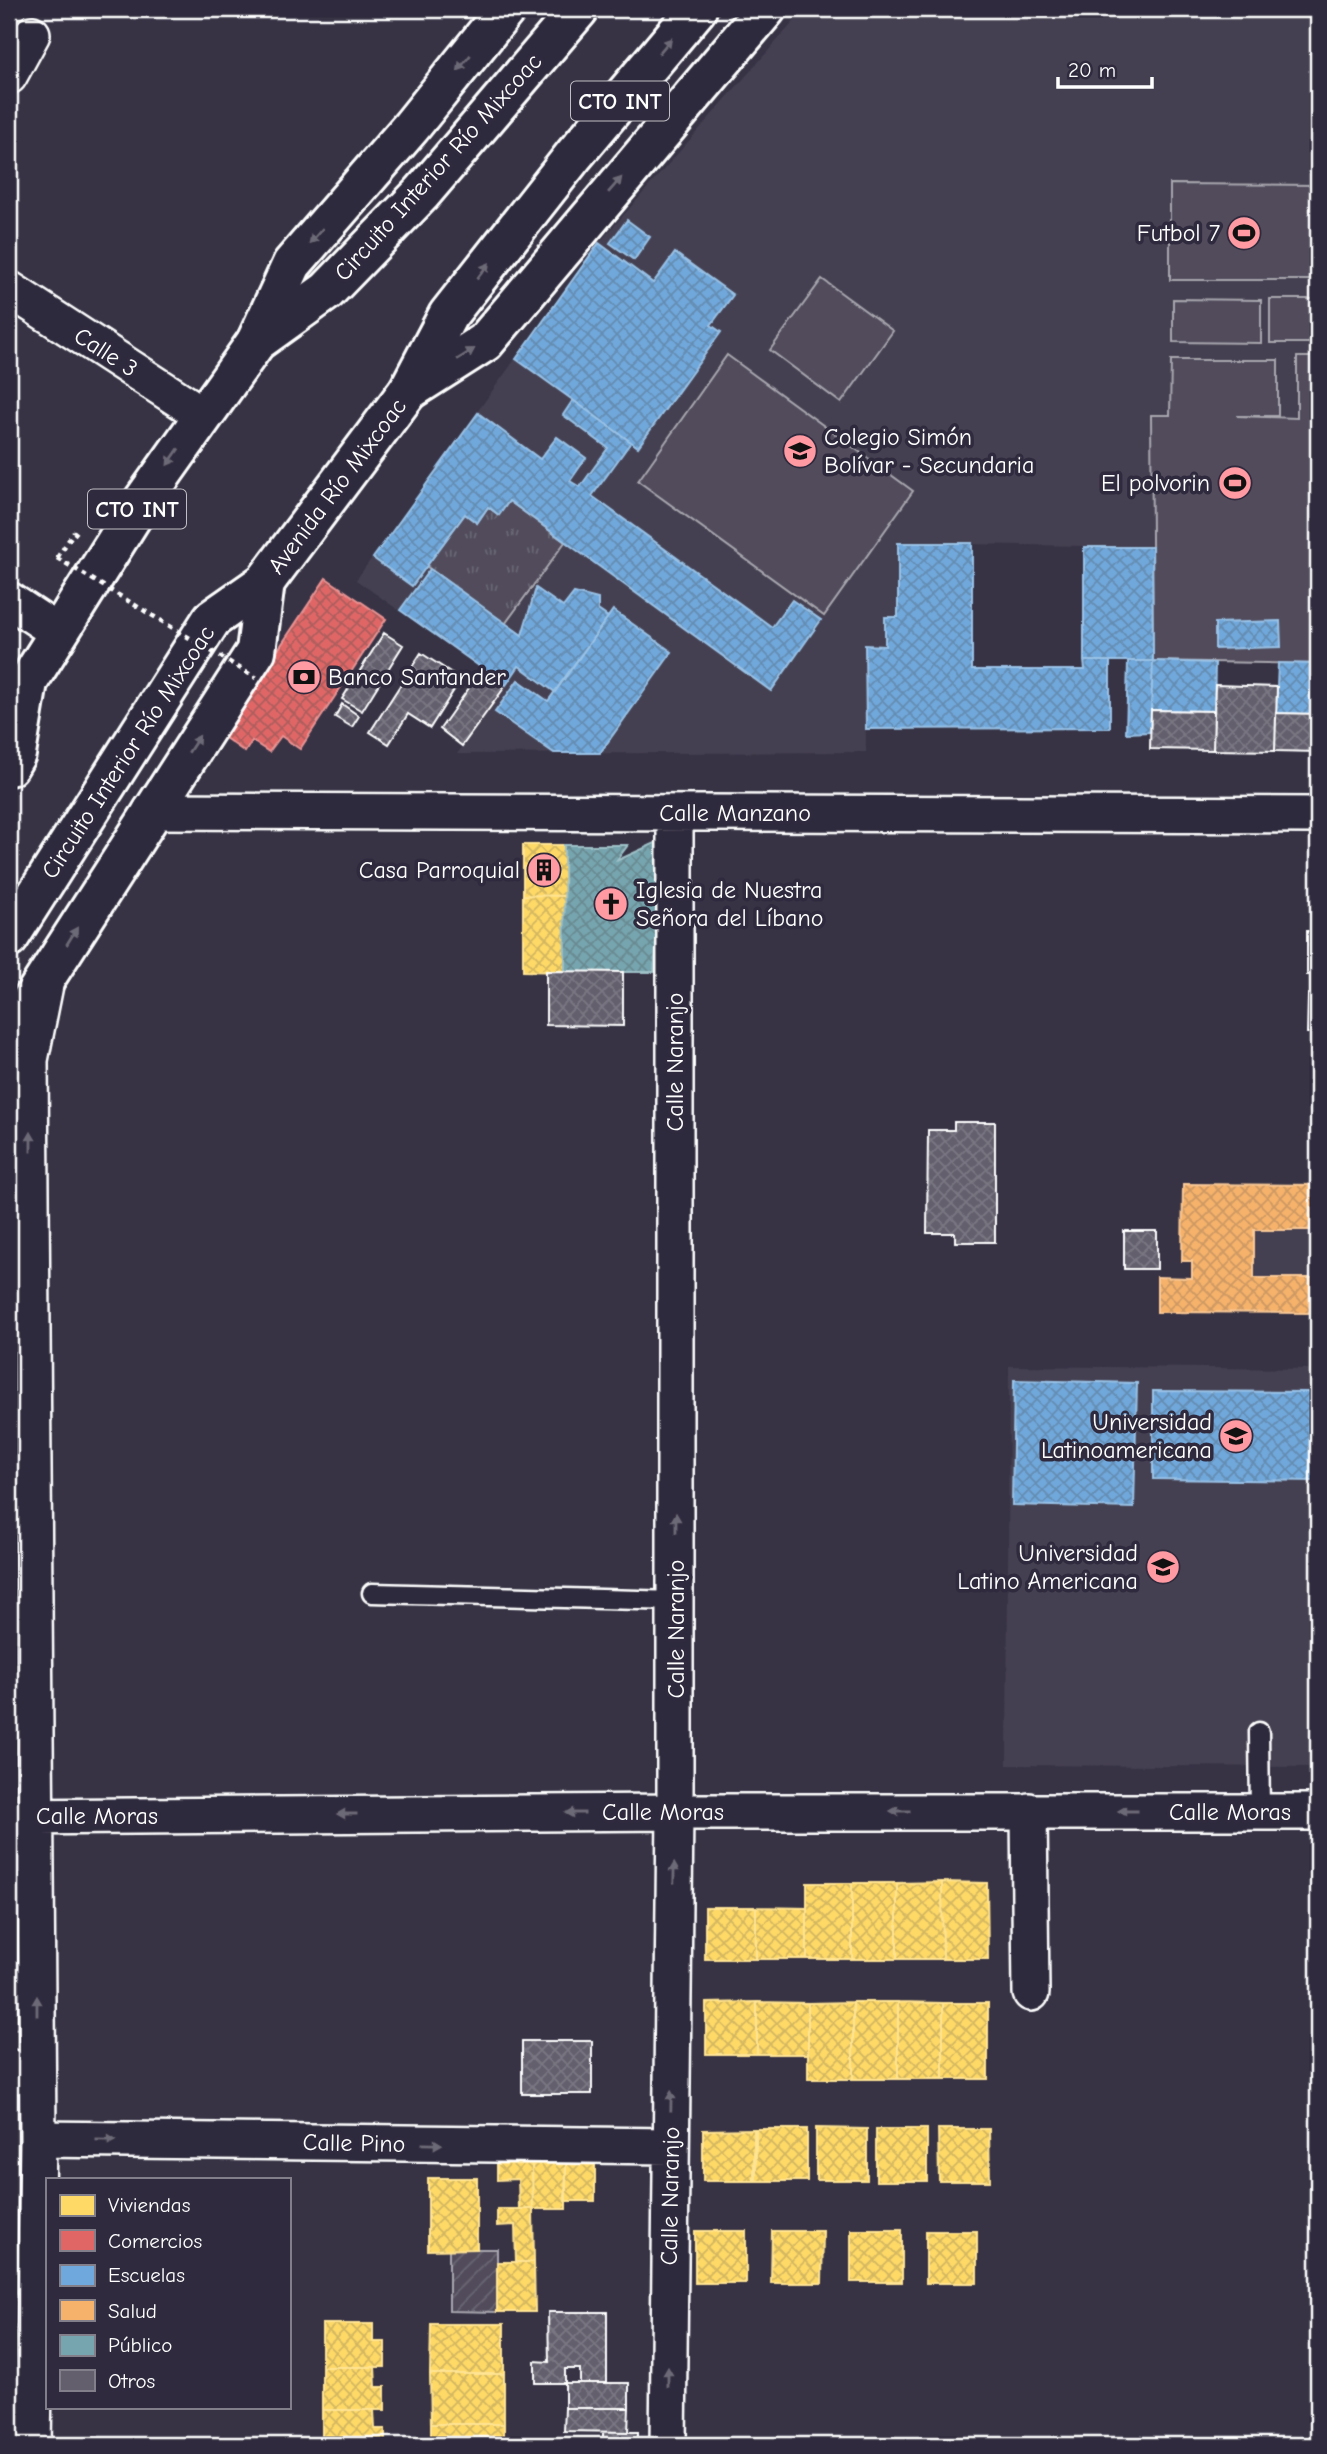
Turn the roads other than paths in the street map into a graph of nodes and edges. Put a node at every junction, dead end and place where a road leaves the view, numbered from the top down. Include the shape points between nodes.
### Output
1 (506, 9) edge
2 (579, 9) edge
3 (697, 9) edge
4 (766, 9) edge
5 (32, 34) dead end
6 (9, 76) edge
7 (9, 289) edge
8 (256, 342) junction
9 (408, 391) junction
10 (202, 415) junction
11 (265, 582) junction
12 (9, 600) edge
13 (59, 632) junction
14 (18, 692) edge
15 (9, 766) edge
16 (151, 811) junction
17 (675, 813) junction
18 (1318, 814) edge
19 (9, 938) edge
20 (47, 975) junction
21 (9, 1035) edge
22 (9, 1175) edge
23 (31, 1259) junction
24 (372, 1593) dead end
25 (676, 1601) junction
26 (1259, 1732) dead end
27 (1029, 1811) junction
28 (675, 1812) junction
29 (1260, 1812) junction
30 (1318, 1812) edge
31 (22, 1817) edge
32 (1031, 1993) dead end
33 (17, 2072) edge
34 (38, 2139) junction
35 (670, 2146) junction
36 (33, 2445) edge
37 (668, 2445) edge

1 -> 8 main road, CTO INT via 292,264
2 - 8 main road, Circuito Interior Río Mixcoac / CTO INT via 422,193 327,291
9 -> 3 main road, CTO INT via 448,315
9 -> 4 main road, Avenida Río Mixcoac / CTO INT via 485,342
5 - 6 street
7 - 10 street, Calle 3
8 - 10 main road, CTO INT
9 - 11 main road, Avenida Río Mixcoac / CTO INT
10 -> 13 main road, CTO INT
16 -> 11 main road, Avenida Río Mixcoac / CTO INT via 256,651
11 - 19 main road, Circuito Interior Río Mixcoac / CTO INT via 212,619
12 - 13 street
13 - 14 main road, CTO INT
14 - 15 main road, CTO INT via 16,754
16 - 17 street, Calle Manzano
20 -> 16 main road, Avenida Río Mixcoac / CTO INT
17 - 18 street, Calle Manzano
25 -> 17 street, Calle Naranjo
20 - 21 main road, Avenida Río Mixcoac / CTO INT
23 -> 20 street via 30,1060
22 - 23 street
23 - 31 street
24 - 25 lane
25 - 28 street, Calle Naranjo
26 - 29 lane
27 -> 28 street, Calle Moras
29 -> 27 street, Calle Moras
27 - 32 street
28 -> 31 street, Calle Moras
35 -> 28 street, Calle Naranjo
29 - 30 street, Calle Moras
33 -> 31 street
33 - 34 street
34 -> 35 street, Calle Pino
34 - 36 street
37 -> 35 street, Calle Naranjo

